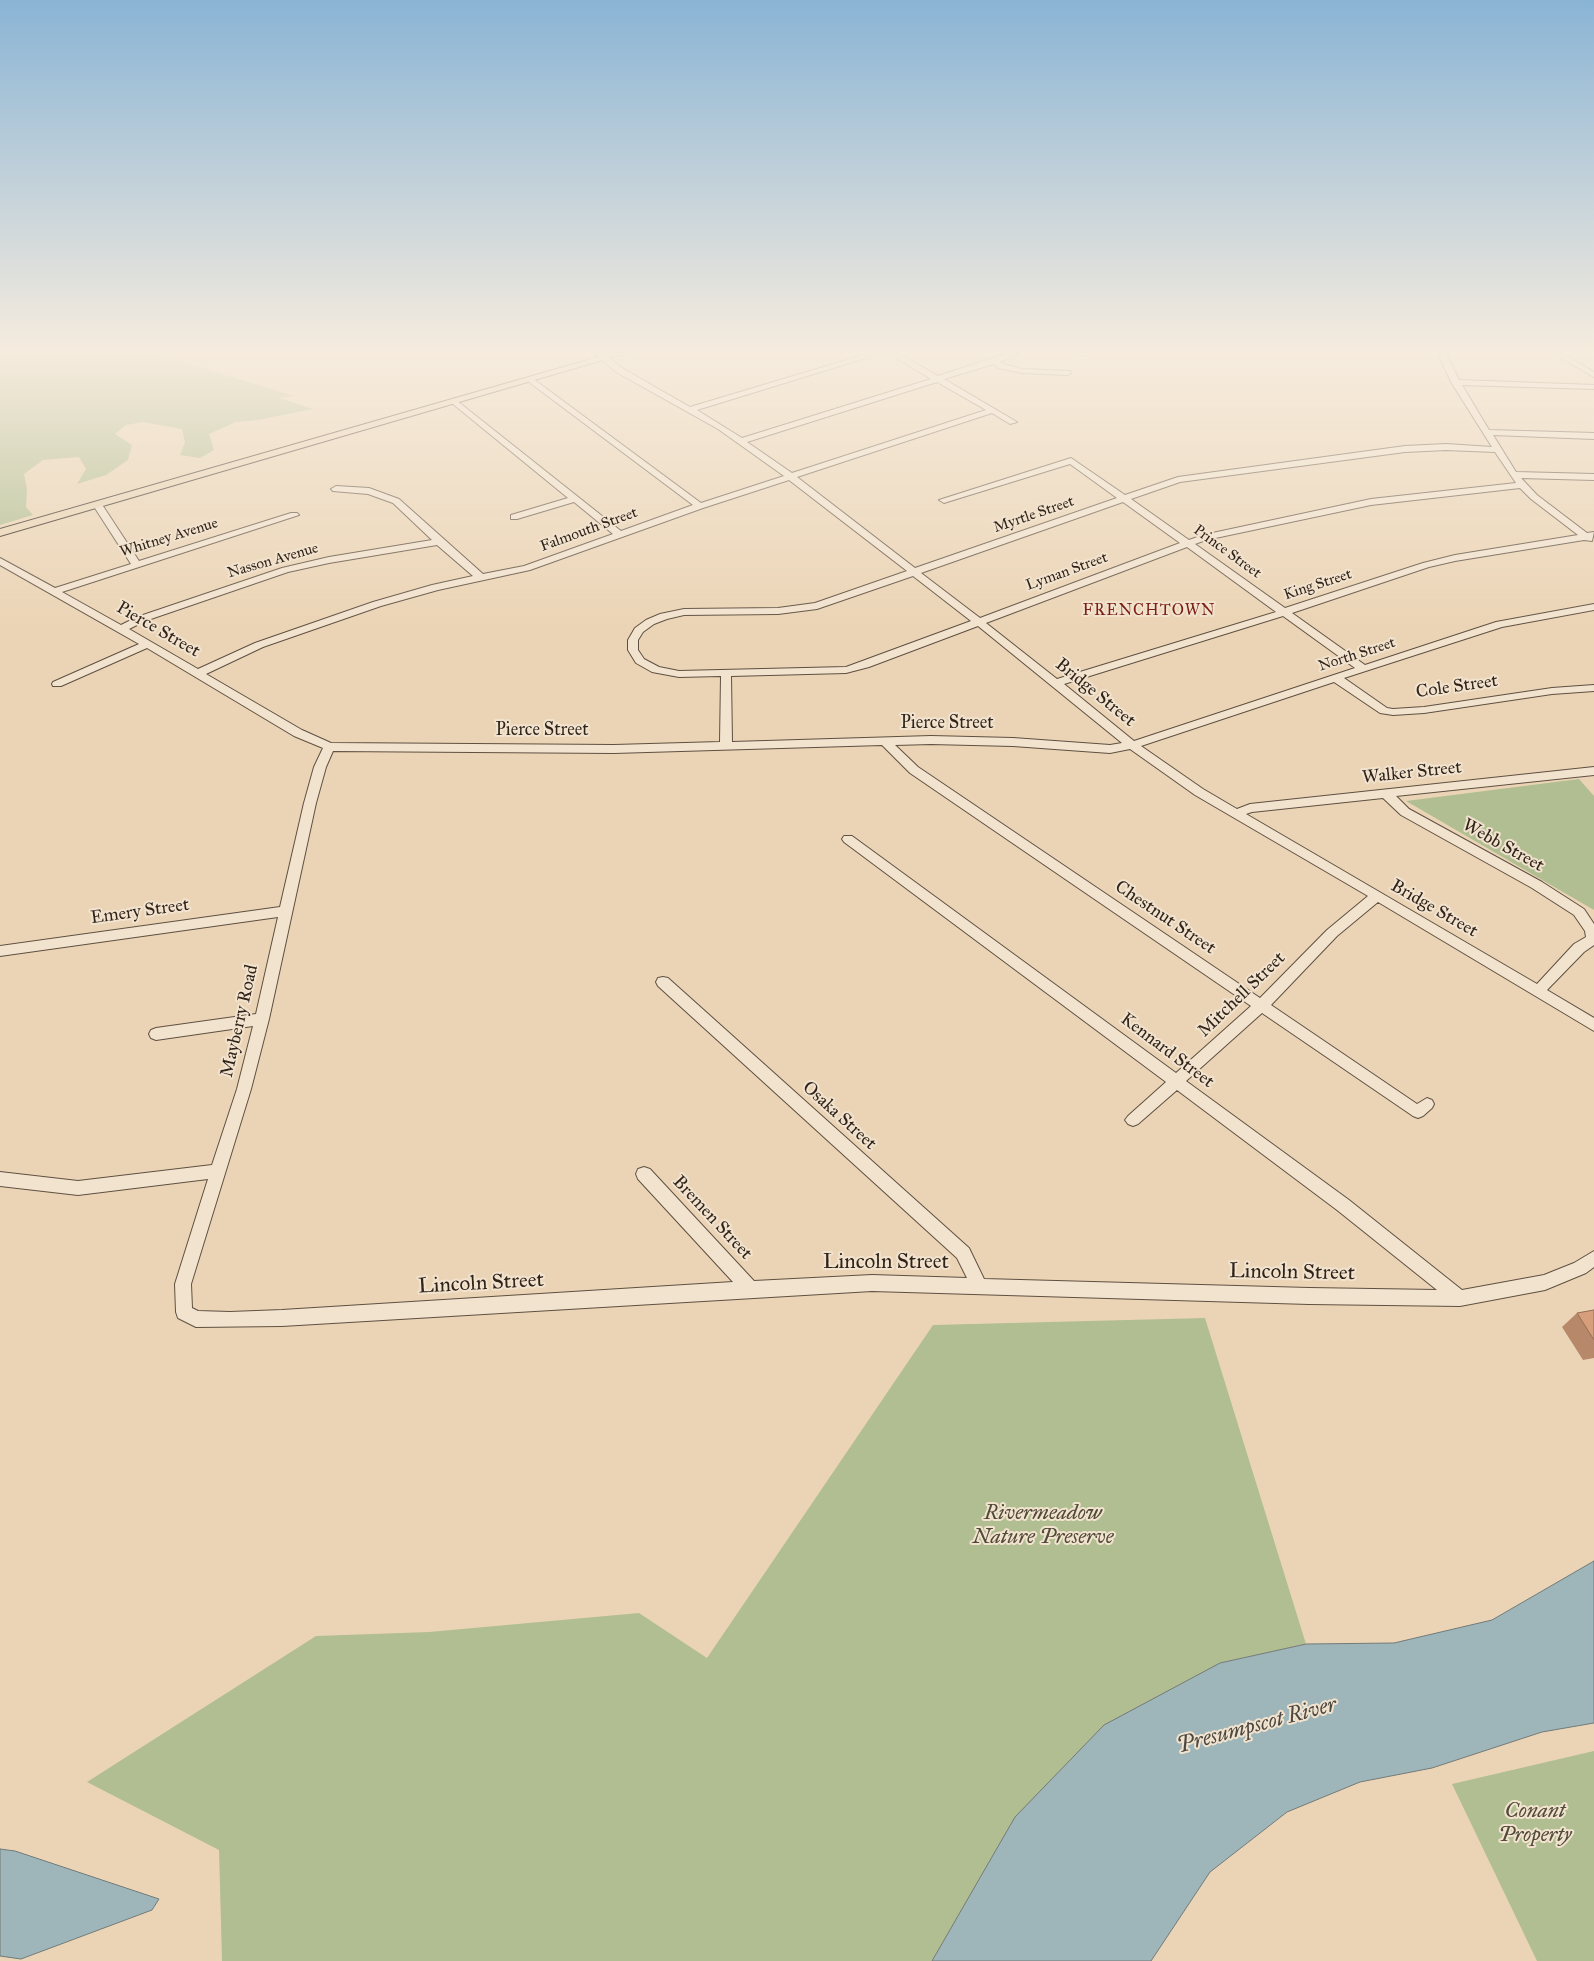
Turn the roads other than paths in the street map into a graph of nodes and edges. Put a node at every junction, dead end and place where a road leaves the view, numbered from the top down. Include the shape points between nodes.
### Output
1 (308, 445) edge
2 (508, 445) edge
3 (618, 445) edge
4 (745, 445) edge
5 (888, 445) edge
6 (1493, 445) edge
7 (1496, 450) junction
8 (1513, 475) junction
9 (790, 476) junction
10 (1594, 477) edge
11 (1521, 485) junction
12 (336, 489) dead end
13 (1125, 498) junction
14 (574, 499) junction
15 (944, 500) dead end
16 (98, 505) junction
17 (700, 506) junction
18 (294, 515) dead end
19 (514, 518) dead end
20 (0, 533) edge
21 (620, 535) junction
22 (1591, 538) edge
23 (439, 542) junction
24 (1188, 542) junction
25 (0, 561) edge
26 (136, 564) junction
27 (916, 573) junction
28 (481, 578) junction
29 (54, 591) junction
30 (1594, 607) edge
31 (1284, 612) junction
32 (977, 621) junction
33 (121, 629) junction
34 (147, 644) junction
35 (633, 650) joint
36 (1364, 669) junction
37 (197, 674) junction
38 (726, 674) junction
39 (1336, 678) junction
40 (1055, 683) junction
41 (57, 684) dead end
42 (1594, 688) edge
43 (886, 742) junction
44 (1132, 745) junction
45 (726, 746) junction
46 (328, 747) junction
47 (1594, 771) edge
48 (1386, 794) junction
49 (1236, 814) junction
50 (848, 840) dead end
51 (1377, 896) junction
52 (284, 911) junction
53 (1594, 938) edge
54 (0, 951) edge
55 (663, 982) dead end
56 (1538, 991) junction
57 (1262, 1006) junction
58 (262, 1019) junction
59 (1594, 1025) edge
60 (156, 1034) dead end
61 (1177, 1082) junction
62 (1428, 1104) dead end
63 (1132, 1120) dead end
64 (218, 1171) junction
65 (644, 1174) dead end
66 (0, 1180) edge
67 (1594, 1258) edge
68 (980, 1287) junction
69 (750, 1289) junction
70 (1460, 1298) junction
71 (183, 1302) joint

1 - 16 main road
2 - 14 street
3 - 17 street
4 - 9 street, Bridge Street
5 - 9 street, Falmouth Street
6 - 7 street
7 - 8 street
7 - 13 street, Myrtle Street via 1429,447 1223,473 1178,480
8 - 10 street
8 - 11 street
9 - 17 street, Falmouth Street
9 - 27 street, Bridge Street
11 - 22 street
11 - 24 street, Lyman Street via 1348,506
12 - 23 street via 369,491 391,498
13 - 15 street, Prince Street via 1072,460
13 - 24 street, Prince Street
13 - 27 street, Myrtle Street
14 - 19 street
14 - 21 street
16 - 20 main road
16 - 26 street
17 - 21 street, Falmouth Street
18 - 26 street, Whitney Avenue
21 - 28 street, Falmouth Street via 527,568
22 - 31 street, King Street via 1440,561
23 - 28 street
23 - 33 street, Nasson Avenue via 285,570
24 - 31 street, Prince Street
24 - 32 street, Lyman Street
25 - 29 street, Pierce Street
26 - 29 street, Whitney Avenue
27 - 32 street, Bridge Street
27 - 35 street, Myrtle Street via 808,608 684,612 664,616 639,630 633,640
28 - 37 street, Falmouth Street via 436,586 377,604 251,648
29 - 33 street, Pierce Street
30 - 36 street, North Street via 1500,624
31 - 36 street, Prince Street
31 - 40 street, King Street
32 - 38 street, Lyman Street via 856,668
32 - 40 street, Bridge Street
33 - 34 street, Pierce Street
34 - 37 street, Pierce Street
34 - 41 street
35 - 38 street, Lyman Street via 640,661 662,672
36 - 39 street, North Street
37 - 46 street, Pierce Street
38 - 45 street
39 - 42 street, Cole Street via 1384,711 1393,712
39 - 44 street, North Street
40 - 44 street, Bridge Street
43 - 44 street, Pierce Street via 979,741 1099,749
43 - 45 street, Pierce Street
43 - 57 street, Chestnut Street via 914,770
44 - 49 street, Bridge Street
45 - 46 street, Pierce Street via 567,749
46 - 52 street, Mayberry Road via 315,782
47 - 48 street, Walker Street
48 - 49 street, Walker Street via 1250,808
48 - 53 street, Webb Street via 1405,812 1579,912
49 - 51 street, Bridge Street
50 - 61 street, Kennard Street
51 - 56 street, Bridge Street
51 - 57 street, Mitchell Street via 1332,934
52 - 54 street, Emery Street
52 - 58 street, Mayberry Road
53 - 56 street via 1579,948
55 - 68 street, Osaka Street via 962,1253
56 - 59 street, Bridge Street
57 - 61 street, Mitchell Street
57 - 62 street, Chestnut Street via 1418,1112
58 - 60 street
58 - 64 street, Mayberry Road
61 - 63 street, Mitchell Street
61 - 70 street, Kennard Street via 1343,1205
64 - 66 street via 78,1188
64 - 71 street, Mayberry Road via 183,1284
65 - 69 street, Bremen Street
67 - 70 street, Lincoln Street via 1580,1268 1545,1282
68 - 69 street, Lincoln Street via 872,1283
68 - 70 street, Lincoln Street
69 - 71 street, Lincoln Street via 230,1320 196,1319 184,1312

